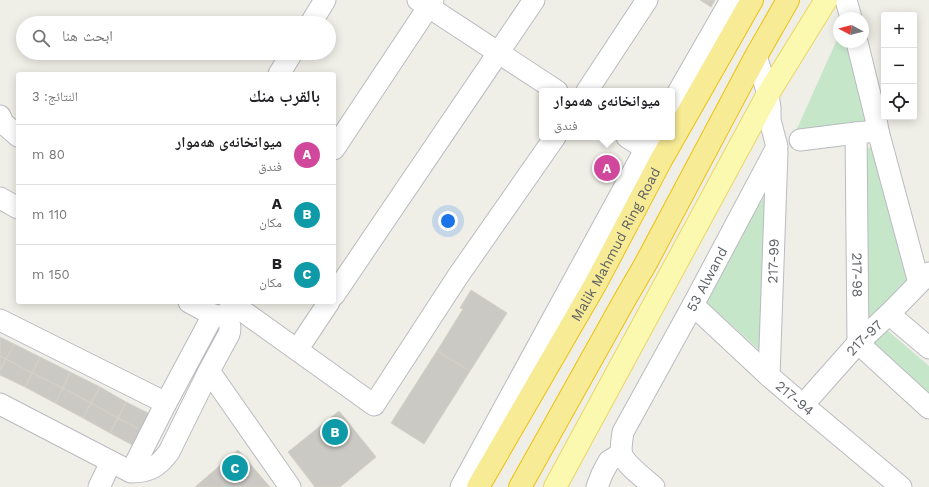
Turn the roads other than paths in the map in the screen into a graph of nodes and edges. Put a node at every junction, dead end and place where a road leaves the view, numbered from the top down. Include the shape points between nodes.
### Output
1 (325, 0) edge
2 (534, 0) edge
3 (647, 0) edge
4 (731, 0) edge
5 (752, 0) edge
6 (788, 0) edge
7 (826, 0) edge
8 (846, 0) edge
9 (426, 2) edge
10 (849, 12) edge
11 (315, 16) edge
12 (858, 48) edge
13 (498, 52) junction
14 (756, 56) junction
15 (288, 60) edge
16 (280, 72) edge
17 (552, 88) edge
18 (589, 88) edge
19 (768, 94) junction
20 (675, 98) edge
21 (0, 116) edge
22 (675, 116) edge
23 (878, 131) junction
24 (856, 133) junction
25 (16, 134) edge
26 (553, 140) edge
27 (634, 140) edge
28 (659, 140) edge
29 (800, 140) dead end
30 (336, 146) edge
31 (777, 147) junction
32 (653, 149) edge
33 (0, 198) edge
34 (16, 207) edge
35 (615, 248) junction
36 (646, 263) junction
37 (924, 278) edge
38 (596, 283) junction
39 (336, 292) edge
40 (624, 301) junction
41 (193, 304) edge
42 (234, 304) edge
43 (328, 304) edge
44 (693, 305) junction
45 (889, 314) junction
46 (215, 316) junction
47 (0, 320) edge
48 (858, 343) junction
49 (929, 348) edge
50 (297, 350) junction
51 (209, 371) junction
52 (769, 376) junction
53 (166, 403) junction
54 (0, 404) edge
55 (803, 405) junction
56 (929, 408) edge
57 (622, 454) junction
58 (111, 462) junction
59 (131, 472) junction
60 (99, 487) edge
61 (290, 487) edge
62 (460, 487) edge
63 (478, 487) edge
64 (520, 487) edge
65 (555, 487) edge
66 (597, 487) edge
67 (654, 487) edge
68 (901, 487) edge

1 - 11 street
2 - 13 street
3 - 18 street
4 - 20 street
5 - 22 highway, Malik Mahmud Ring Road
6 - 14 highway
7 - 19 main road
8 - 10 street
9 - 13 street
9 - 30 street
12 - 23 street
13 - 17 street
13 - 39 street
14 - 19 street
14 - 36 highway
15 - 16 street
19 - 31 street via 770,120
19 - 65 main road
21 - 25 street via 3,123
23 - 24 street
23 - 37 street
24 - 29 street
24 - 48 street, 217-98
26 - 50 street via 458,276 374,405
27 - 32 street
28 - 32 highway, Malik Mahmud Ring Road
31 - 44 street, 53 Alwand
31 - 52 street, 217-99
32 - 35 highway, Malik Mahmud Ring Road
32 - 62 street
33 - 34 street
35 - 36 highway
35 - 38 highway, Malik Mahmud Ring Road
36 - 40 highway
37 - 45 street, 217-97
38 - 40 highway
38 - 63 highway, Malik Mahmud Ring Road
40 - 64 highway
41 - 46 street
42 - 50 street
43 - 50 street
44 - 52 street, 217-94
44 - 57 street, 53 Alwand via 623,432
45 - 48 street, 217-97
45 - 49 street
46 - 51 street via 222,316 228,321 231,330
46 - 53 street via 211,319
47 - 53 street
48 - 55 street, 217-97
48 - 56 street
51 - 59 street via 164,460 148,470
51 - 61 street
52 - 55 street, 217-94
53 - 59 street
54 - 58 street
55 - 68 street, 217-94
57 - 66 street via 610,461
57 - 67 street via 628,464
58 - 59 street
58 - 60 street

